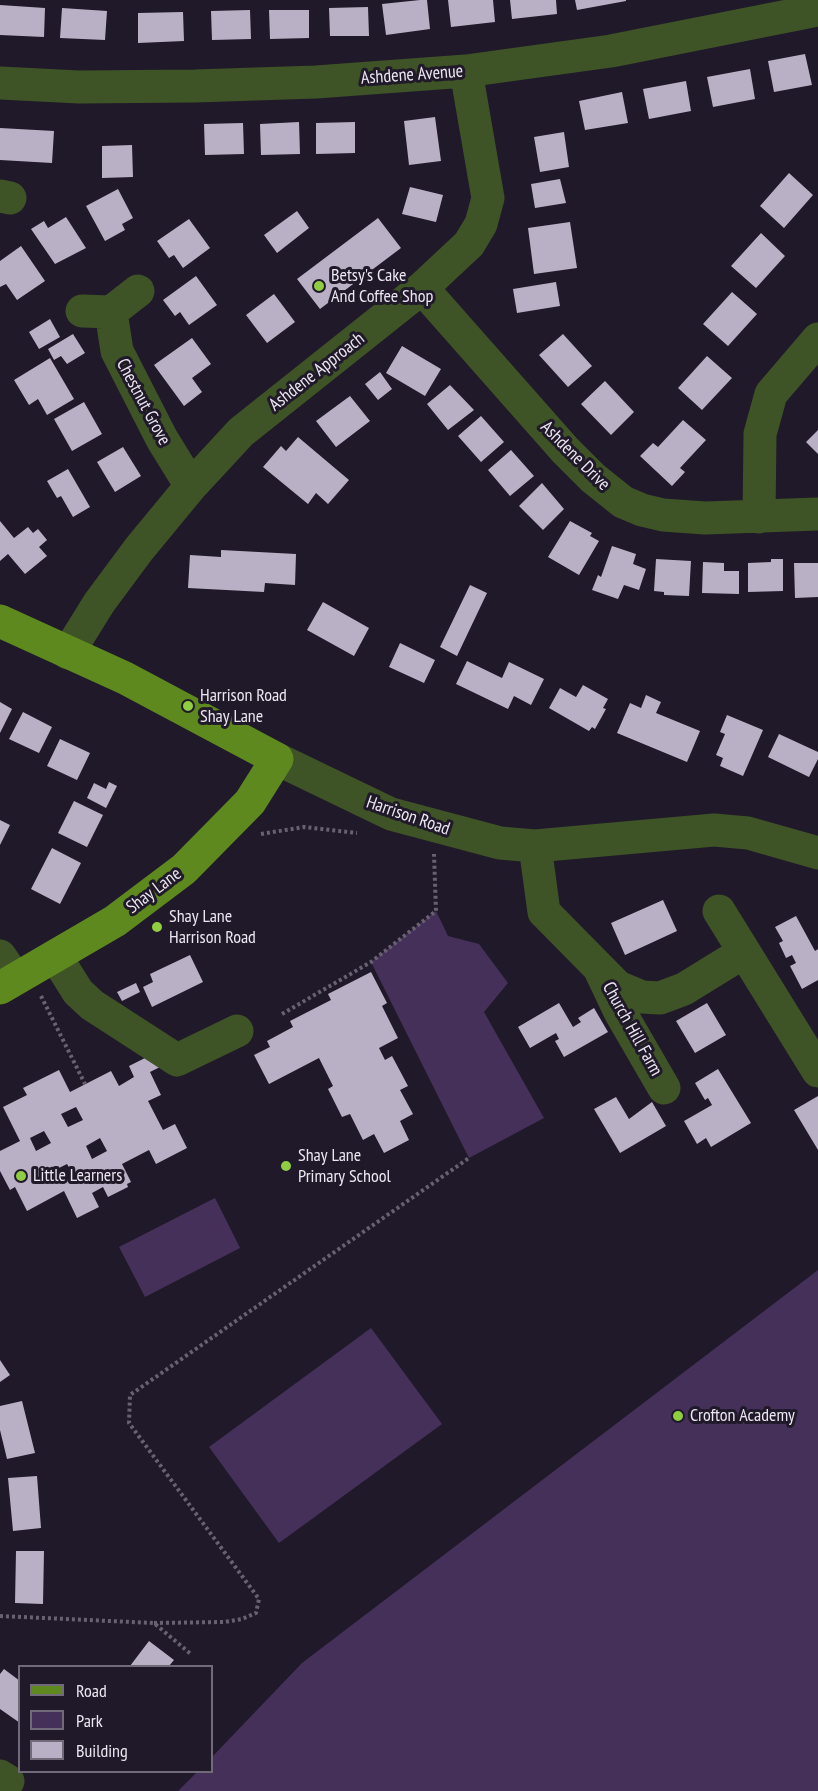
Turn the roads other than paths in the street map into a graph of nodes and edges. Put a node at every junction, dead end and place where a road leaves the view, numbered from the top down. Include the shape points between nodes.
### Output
1 (818, 10) edge
2 (466, 71) junction
3 (0, 83) edge
4 (422, 288) junction
5 (138, 291) dead end
6 (818, 339) edge
7 (191, 486) junction
8 (818, 514) edge
9 (759, 517) junction
10 (0, 621) edge
11 (68, 653) junction
12 (277, 759) junction
13 (535, 846) junction
14 (818, 853) edge
15 (719, 910) dead end
16 (744, 952) junction
17 (20, 970) edge
18 (600, 971) junction
19 (237, 1031) dead end
20 (818, 1071) edge
21 (664, 1088) dead end

1 - 2 street, Ashdene Avenue via 610,51
2 - 3 street, Ashdene Avenue via 195,86
2 - 4 street, Ashdene Approach via 488,198 481,224 469,244
4 - 7 street, Ashdene Approach via 241,432
4 - 9 street, Ashdene Drive via 565,450 623,502 663,515
5 - 7 street, Chestnut Grove via 97,312 130,381
6 - 9 street via 771,394 760,434
7 - 11 street, Ashdene Approach via 99,603
8 - 9 street, Ashdene Drive
10 - 11 main road, Harrison Road
11 - 12 main road, Harrison Road via 125,678
12 - 13 street, Harrison Road via 391,814 500,843
12 - 17 main road, Shay Lane via 250,802 184,869 151,895
13 - 14 street, Harrison Road via 714,830 748,833
13 - 18 street, Church Hill Farm via 544,912
15 - 16 street
16 - 18 street, Church Hill Farm via 684,989 660,998 642,997 618,987
16 - 20 street
17 - 19 street via 78,992 177,1060
18 - 21 street, Church Hill Farm

